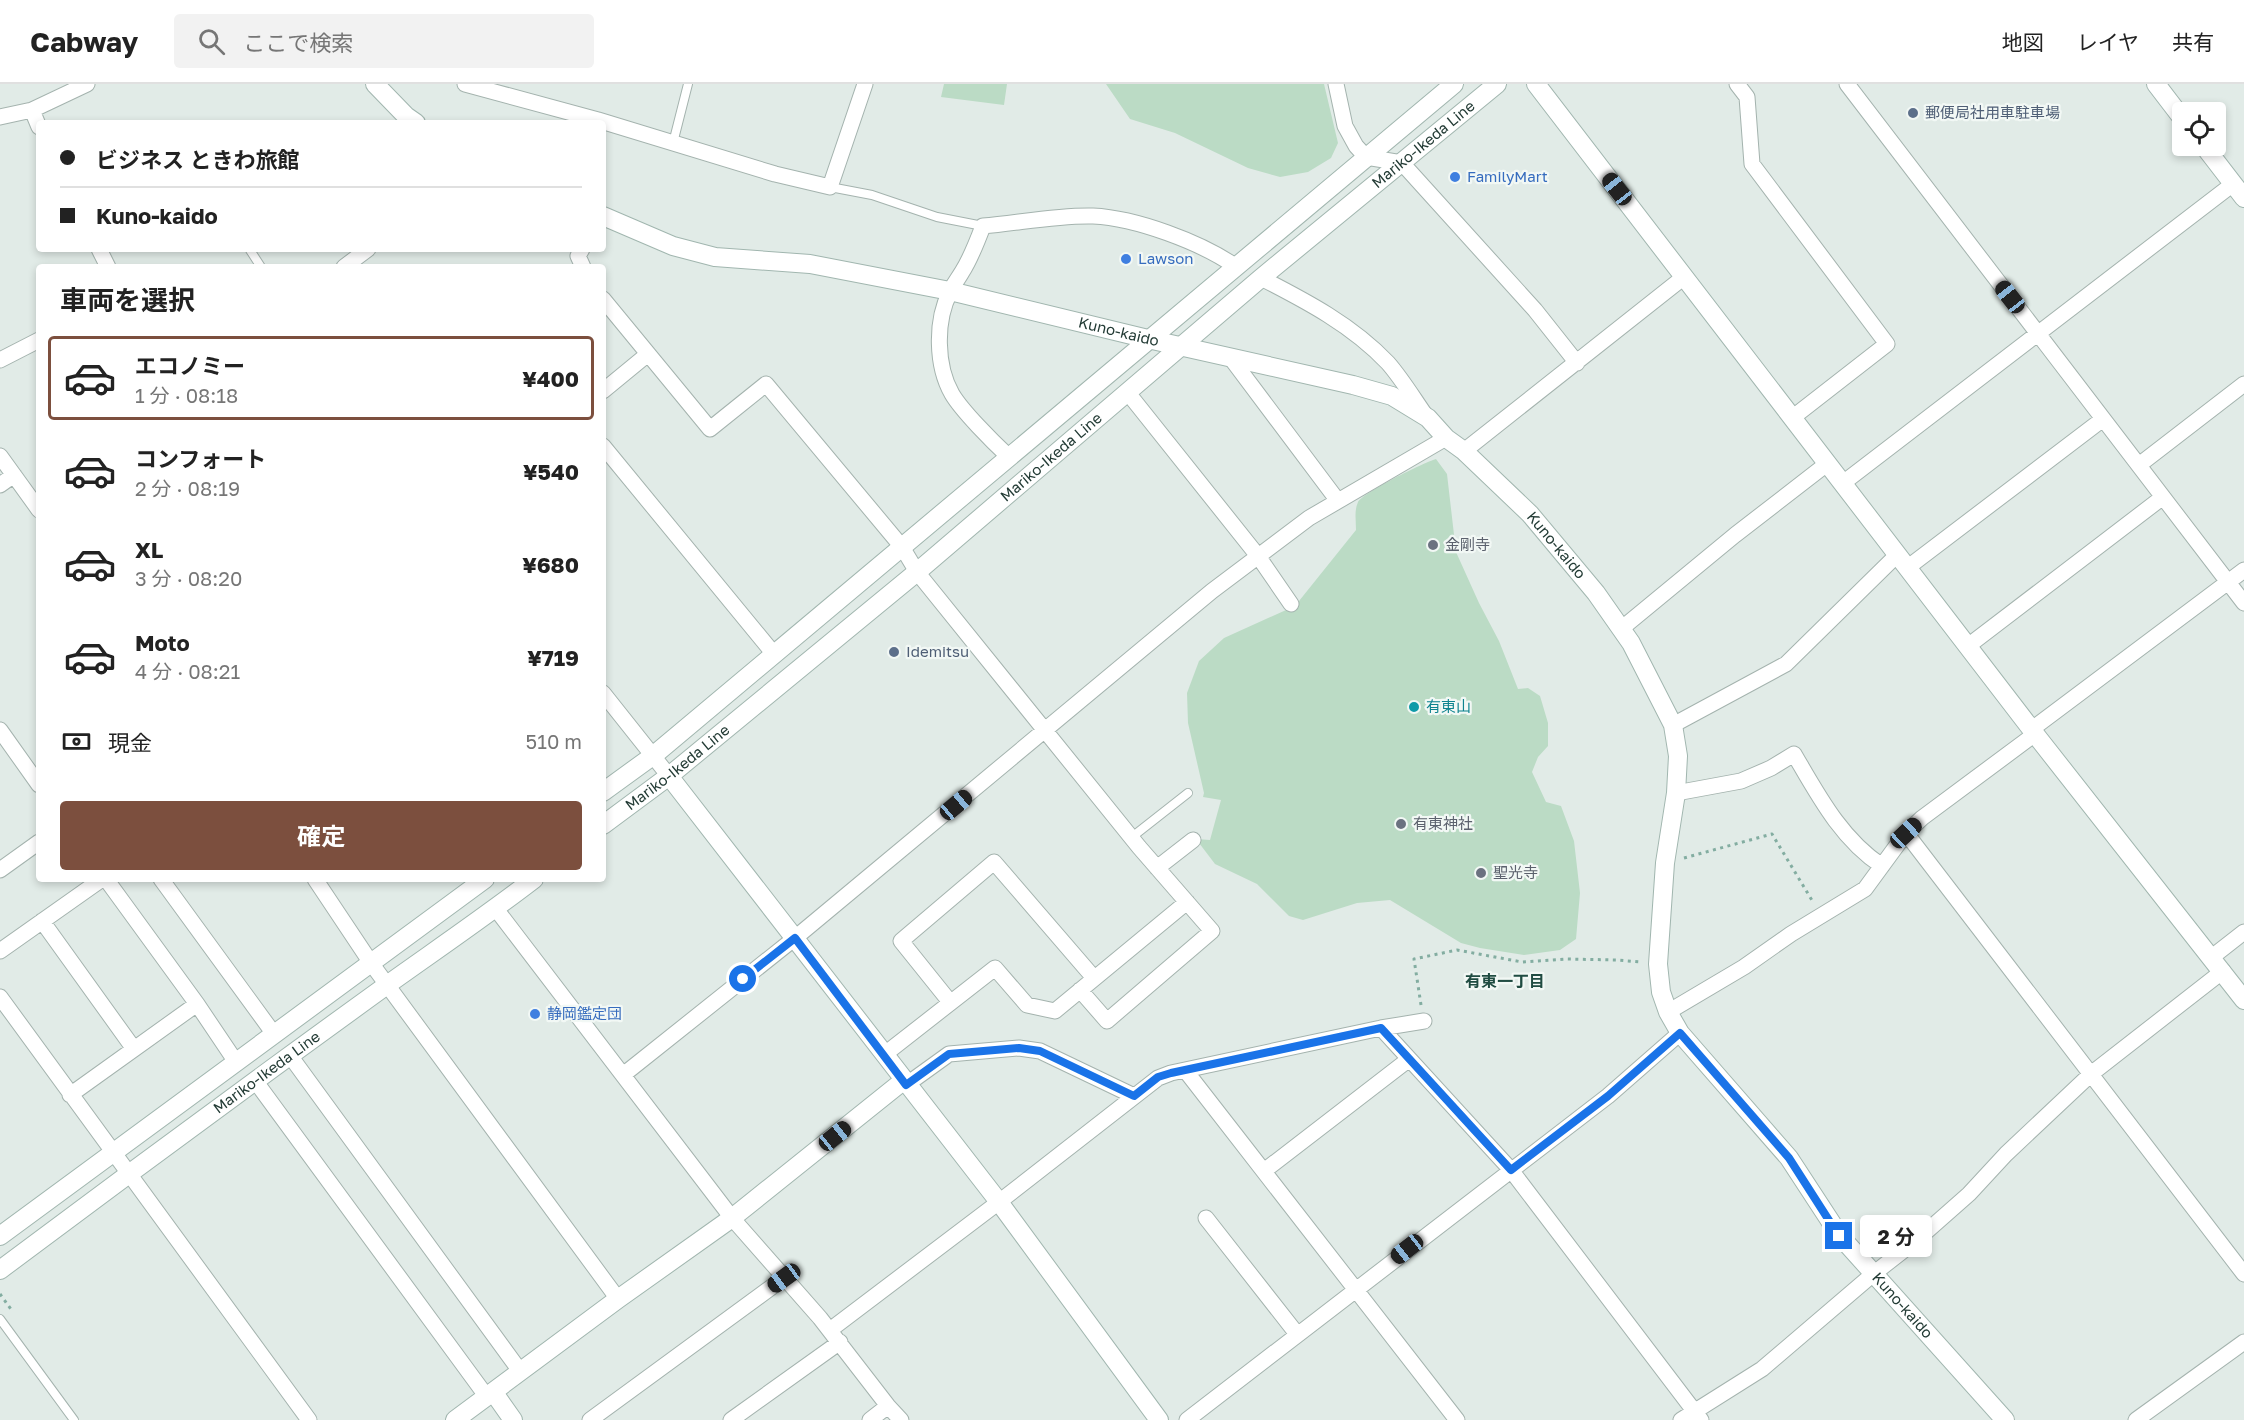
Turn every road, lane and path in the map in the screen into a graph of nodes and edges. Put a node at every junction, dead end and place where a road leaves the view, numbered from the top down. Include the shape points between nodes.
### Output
1 (87, 84) edge
2 (375, 84) edge
3 (465, 84) edge
4 (688, 84) edge
5 (865, 84) edge
6 (1336, 84) edge
7 (1454, 84) edge
8 (1497, 84) edge
9 (1536, 84) edge
10 (1737, 84) edge
11 (1847, 84) edge
12 (2156, 84) edge
13 (2172, 105) edge
14 (32, 110) junction
15 (0, 117) edge
16 (36, 120) edge
17 (412, 120) edge
18 (598, 120) edge
19 (606, 123) edge
20 (673, 144) junction
21 (2212, 156) edge
22 (1366, 157) junction
23 (1402, 163) junction
24 (830, 187) junction
25 (2238, 191) edge
26 (606, 217) edge
27 (983, 226) junction
28 (364, 252) edge
29 (348, 264) edge
30 (1235, 266) junction
31 (1684, 277) junction
32 (1261, 278) junction
33 (950, 291) junction
34 (606, 303) edge
35 (2037, 332) junction
36 (1148, 339) junction
37 (36, 342) edge
38 (1182, 347) junction
39 (648, 354) junction
40 (1230, 357) junction
41 (0, 360) edge
42 (1577, 363) junction
43 (2244, 384) edge
44 (606, 389) edge
45 (1128, 393) junction
46 (1428, 418) junction
47 (1792, 418) junction
48 (2103, 419) junction
49 (1446, 438) junction
50 (606, 450) edge
51 (1464, 452) junction
52 (0, 456) edge
53 (1008, 456) junction
54 (1828, 463) junction
55 (2139, 465) junction
56 (14, 475) junction
57 (1842, 483) junction
58 (0, 485) edge
59 (2163, 497) junction
60 (1338, 501) junction
61 (36, 506) edge
62 (902, 547) junction
63 (1258, 556) junction
64 (1902, 562) junction
65 (2244, 570) edge
66 (917, 572) junction
67 (2228, 582) junction
68 (2244, 603) edge
69 (1291, 604) dead end
70 (1621, 628) junction
71 (1968, 646) junction
72 (774, 654) junction
73 (606, 697) edge
74 (1672, 725) junction
75 (0, 730) edge
76 (1046, 730) junction
77 (2033, 732) junction
78 (654, 755) junction
79 (669, 776) junction
80 (36, 781) edge
81 (606, 790) edge
82 (1676, 793) junction
83 (1188, 794) dead end
84 (606, 823) edge
85 (1906, 833) junction
86 (1131, 837) junction
87 (1193, 840) dead end
88 (36, 844) edge
89 (1665, 863) junction
90 (1882, 866) junction
91 (1158, 868) junction
92 (0, 870) edge
93 (98, 882) edge
94 (108, 882) edge
95 (163, 882) edge
96 (317, 882) edge
97 (478, 882) edge
98 (530, 882) edge
99 (1187, 902) junction
100 (496, 909) junction
101 (1822, 915) junction
102 (42, 921) junction
103 (2244, 932) edge
104 (795, 938) junction
105 (0, 951) edge
106 (371, 963) junction
107 (1658, 964) junction
108 (2217, 964) junction
109 (1094, 978) junction
110 (387, 985) junction
111 (1080, 990) junction
112 (0, 997) edge
113 (2244, 1000) edge
114 (950, 1002) junction
115 (197, 1004) junction
116 (1668, 1012) junction
117 (1424, 1022) joint
118 (1381, 1028) junction
119 (1680, 1033) junction
120 (274, 1034) junction
121 (134, 1049) junction
122 (885, 1054) junction
123 (291, 1057) junction
124 (1408, 1060) junction
125 (236, 1062) junction
126 (1185, 1070) junction
127 (2091, 1074) junction
128 (623, 1075) junction
129 (256, 1082) junction
130 (905, 1083) junction
131 (70, 1095) junction
132 (1134, 1096) junction
133 (114, 1152) junction
134 (1511, 1170) junction
135 (1264, 1171) junction
136 (130, 1173) junction
137 (999, 1202) junction
138 (732, 1218) junction
139 (1206, 1218) dead end
140 (0, 1236) edge
141 (0, 1270) edge
142 (2244, 1274) edge
143 (1872, 1275) junction
144 (784, 1278) junction
145 (1355, 1289) junction
146 (618, 1299) junction
147 (0, 1319) edge
148 (1297, 1334) junction
149 (835, 1336) junction
150 (2244, 1342) edge
151 (520, 1371) junction
152 (490, 1395) junction
153 (888, 1406) junction
154 (1697, 1415) edge
155 (74, 1420) edge
156 (309, 1420) edge
157 (455, 1420) edge
158 (513, 1420) edge
159 (590, 1420) edge
160 (732, 1420) edge
161 (870, 1420) edge
162 (901, 1420) edge
163 (1159, 1420) edge
164 (1187, 1420) edge
165 (1457, 1420) edge
166 (1681, 1420) edge
167 (2005, 1420) edge
168 (2136, 1420) edge

1 - 14 street
2 - 17 street
3 - 18 street
4 - 20 lane
5 - 24 street
6 - 22 street via 1345,126
7 - 22 street, Mariko-Ikeda Line
8 - 23 street, Mariko-Ikeda Line
9 - 31 street
10 - 47 street via 1747,96 1752,164 1887,345
11 - 35 street
12 - 13 street
14 - 15 street
14 - 16 street
19 - 20 street
20 - 24 street
21 - 25 street
22 - 23 street
22 - 30 street, Mariko-Ikeda Line
23 - 32 street, Mariko-Ikeda Line
23 - 42 street
24 - 27 lane
25 - 35 street
26 - 33 street, Kuno-kaido via 673,246 715,257 810,264
27 - 30 street via 1095,216 1189,240
27 - 33 street
28 - 29 street
30 - 36 street, Mariko-Ikeda Line
31 - 42 street
31 - 47 street
32 - 38 street, Mariko-Ikeda Line
32 - 46 street via 1354,332 1388,364
33 - 36 street, Kuno-kaido
33 - 53 street via 941,326 942,370 953,395
34 - 39 street
35 - 48 street
35 - 57 street
36 - 38 street, Kuno-kaido
36 - 53 street, Mariko-Ikeda Line
37 - 41 street
38 - 40 street, Kuno-kaido
38 - 45 street, Mariko-Ikeda Line
39 - 44 street
39 - 62 street via 710,429 766,384
40 - 46 street, Kuno-kaido via 1392,396
40 - 60 street
42 - 51 street
43 - 55 street
45 - 63 street
45 - 66 street, Mariko-Ikeda Line
46 - 49 street, Kuno-kaido
47 - 54 street
48 - 55 street
48 - 64 street
49 - 51 street, Kuno-kaido
49 - 60 street
50 - 72 street
51 - 70 street, Kuno-kaido via 1530,514
52 - 56 street
53 - 62 street, Mariko-Ikeda Line
54 - 57 street
54 - 70 street
55 - 59 street
56 - 58 street
56 - 61 street
57 - 64 street
59 - 67 street
59 - 71 street
60 - 63 street
62 - 66 street
62 - 72 street, Mariko-Ikeda Line
63 - 69 street
63 - 76 street
64 - 71 street
64 - 74 street via 1786,664
65 - 67 street
66 - 76 street
66 - 79 street, Mariko-Ikeda Line
67 - 68 street
67 - 77 street
70 - 74 street, Kuno-kaido
71 - 77 street
72 - 78 street, Mariko-Ikeda Line
73 - 78 street
74 - 82 street, Kuno-kaido via 1678,756
75 - 80 street
76 - 86 street
76 - 104 street
77 - 85 street
77 - 108 street
78 - 79 street
78 - 81 street, Mariko-Ikeda Line
79 - 84 street, Mariko-Ikeda Line
79 - 104 street
82 - 89 street, Kuno-kaido
82 - 90 street via 1741,781 1794,754 1827,810 1865,855
83 - 86 lane
85 - 90 street
85 - 127 street
86 - 91 street
87 - 91 street
88 - 92 street
89 - 101 path via 1772,834
89 - 107 street, Kuno-kaido
90 - 101 street via 1865,889
91 - 99 street
93 - 102 street
94 - 115 street
95 - 120 street
96 - 106 street
97 - 106 street, Mariko-Ikeda Line
98 - 100 street, Mariko-Ikeda Line
99 - 109 street
99 - 111 street via 1212,931 1107,1021
100 - 110 street, Mariko-Ikeda Line
100 - 128 street
101 - 116 street via 1744,968
102 - 105 street
102 - 121 street
103 - 108 street
104 - 122 street
104 - 128 street
106 - 110 street
106 - 120 street, Mariko-Ikeda Line
107 - 116 street, Kuno-kaido
107 - 117 path via 1592,959 1522,962 1457,950 1414,959
108 - 113 street
108 - 127 street
109 - 111 street
109 - 114 street via 994,862 901,941
110 - 123 street, Mariko-Ikeda Line
110 - 146 street
111 - 114 street via 1055,1011 1028,1005 995,968
112 - 131 street
114 - 122 street
115 - 121 street
115 - 125 street
116 - 119 street, Kuno-kaido
117 - 118 street
118 - 124 street
118 - 126 street
119 - 134 street via 1608,1096
119 - 143 street, Kuno-kaido via 1789,1158 1839,1236
120 - 125 street, Mariko-Ikeda Line
121 - 131 street
122 - 130 street
123 - 129 street, Mariko-Ikeda Line
123 - 151 street
124 - 134 street
124 - 135 street
125 - 133 street, Mariko-Ikeda Line
126 - 132 street via 1158,1077
126 - 135 street
127 - 142 street
127 - 143 street via 1969,1194
128 - 138 street
129 - 136 street, Mariko-Ikeda Line
129 - 152 street
130 - 132 street via 949,1054 1019,1048 1040,1051
130 - 137 street
130 - 138 street
131 - 133 street
132 - 137 street
133 - 136 street
133 - 140 street, Mariko-Ikeda Line
134 - 145 street
134 - 154 street
135 - 145 street
136 - 141 street, Mariko-Ikeda Line
136 - 156 street
137 - 149 street
137 - 163 street
138 - 144 street
138 - 146 street
139 - 148 street
143 - 154 street via 1762,1370
143 - 167 street, Kuno-kaido
144 - 149 street
144 - 159 street
145 - 148 street
145 - 165 street
146 - 151 street
147 - 155 lane
148 - 164 street
149 - 153 street
149 - 160 street
150 - 168 street
151 - 152 street
152 - 157 street
152 - 158 street
153 - 161 street
153 - 162 street
154 - 166 street

